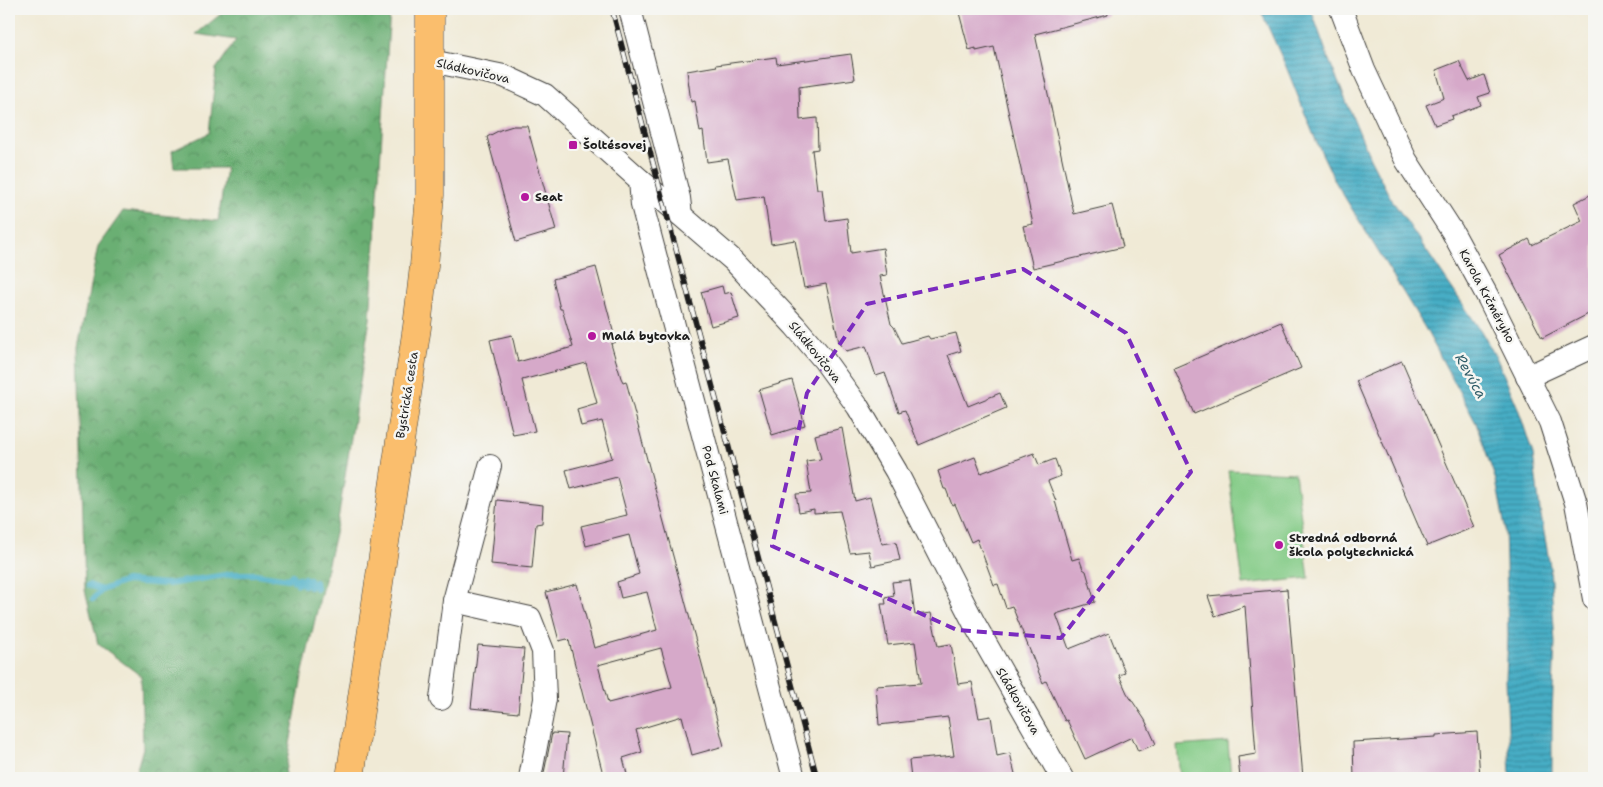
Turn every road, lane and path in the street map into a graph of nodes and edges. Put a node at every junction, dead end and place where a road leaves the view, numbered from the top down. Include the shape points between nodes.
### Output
1 (430, 9) edge
2 (630, 9) edge
3 (1341, 9) edge
4 (431, 61) junction
5 (640, 180) junction
6 (681, 215) junction
7 (1594, 346) edge
8 (1526, 377) junction
9 (490, 466) dead end
10 (1594, 599) edge
11 (454, 601) junction
12 (440, 699) dead end
13 (350, 778) edge
14 (530, 778) edge
15 (794, 778) edge
16 (1062, 778) edge

1 - 4 main road, Bystrická cesta
2 - 6 street
3 - 8 street, Karola Krčméryho via 1364,70 1406,160 1452,231 1520,359
4 - 5 street, Sládkovičova via 504,76 545,95
4 - 13 main road, Bystrická cesta via 430,195 424,266
5 - 6 street, Sládkovičova
5 - 15 street, Pod Skalami via 642,205
6 - 16 street, Sládkovičova via 734,261 795,326 858,408 896,471 974,623
7 - 8 street
8 - 10 street, Karola Krčméryho via 1550,422 1576,503
9 - 11 street
11 - 12 street
11 - 14 street via 530,618 543,651 545,699

